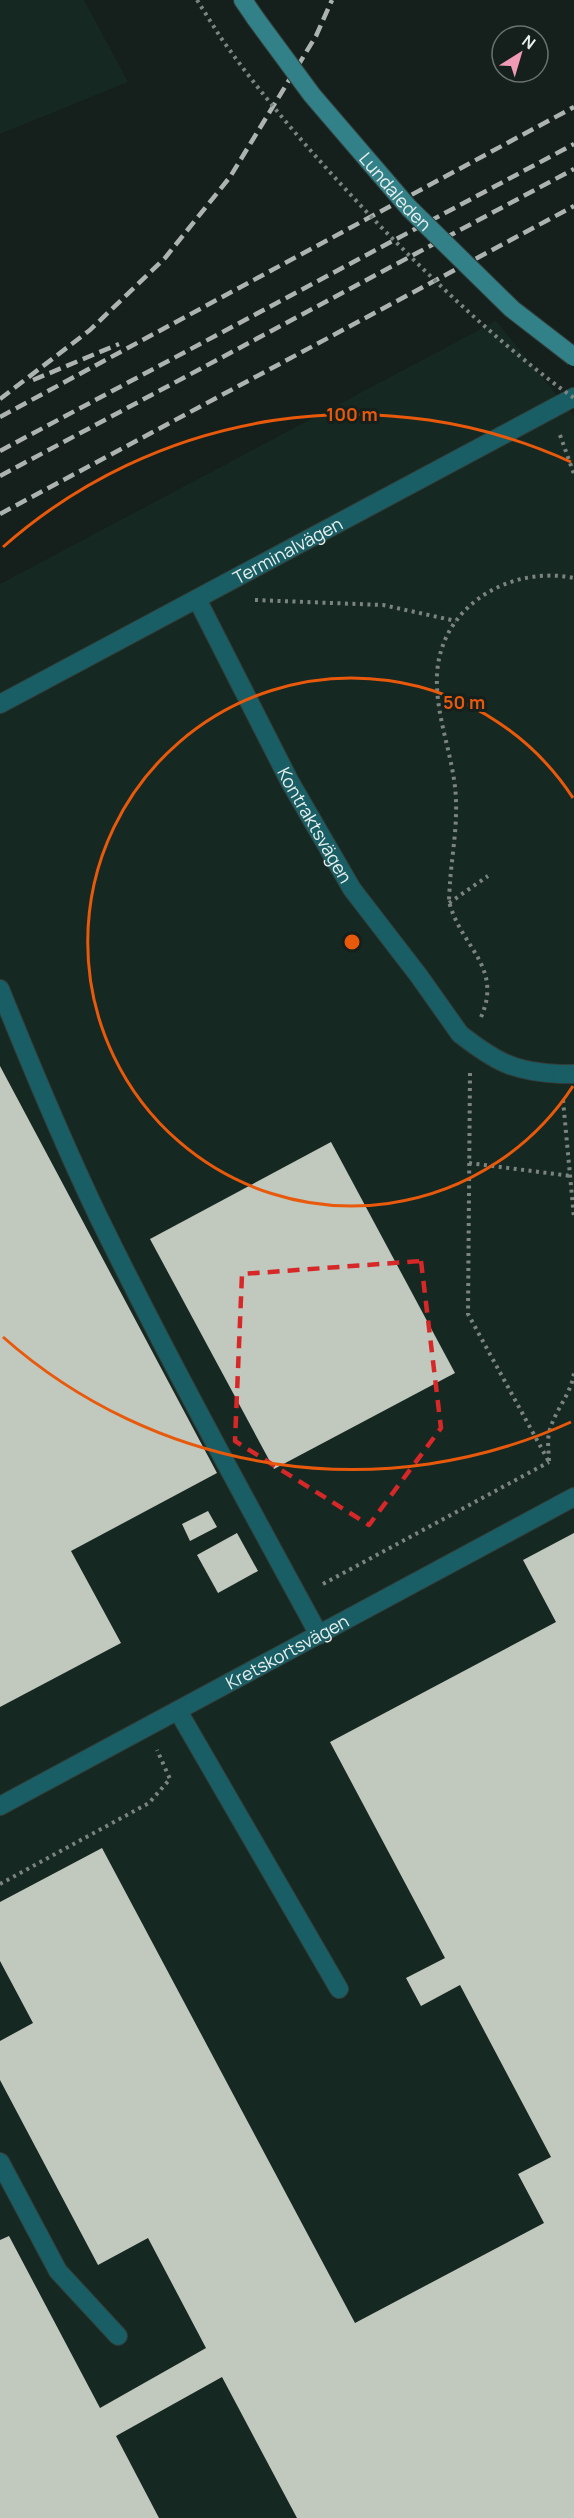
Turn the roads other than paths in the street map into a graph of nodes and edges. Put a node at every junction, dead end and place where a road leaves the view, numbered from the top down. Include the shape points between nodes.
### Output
1 (243, 0) edge
2 (574, 357) edge
3 (574, 397) edge
4 (197, 599) junction
5 (0, 704) edge
6 (0, 989) edge
7 (567, 1074) edge
8 (574, 1497) edge
9 (319, 1635) junction
10 (178, 1711) junction
11 (0, 1806) edge
12 (339, 1989) dead end
13 (0, 2162) edge
14 (118, 2336) dead end

1 - 2 main road, Lundaleden, bridge via 312,95 409,208 512,309
3 - 4 street, Terminalvägen
4 - 5 street, Terminalvägen
4 - 7 street, Kontraktsvägen via 290,782 352,889 465,1038 490,1058 530,1073
6 - 9 street via 99,1217 202,1420
8 - 9 street, Kretskortsvägen
9 - 10 street, Kretskortsvägen
10 - 11 street, Kretskortsvägen
10 - 12 street
13 - 14 street via 58,2271

